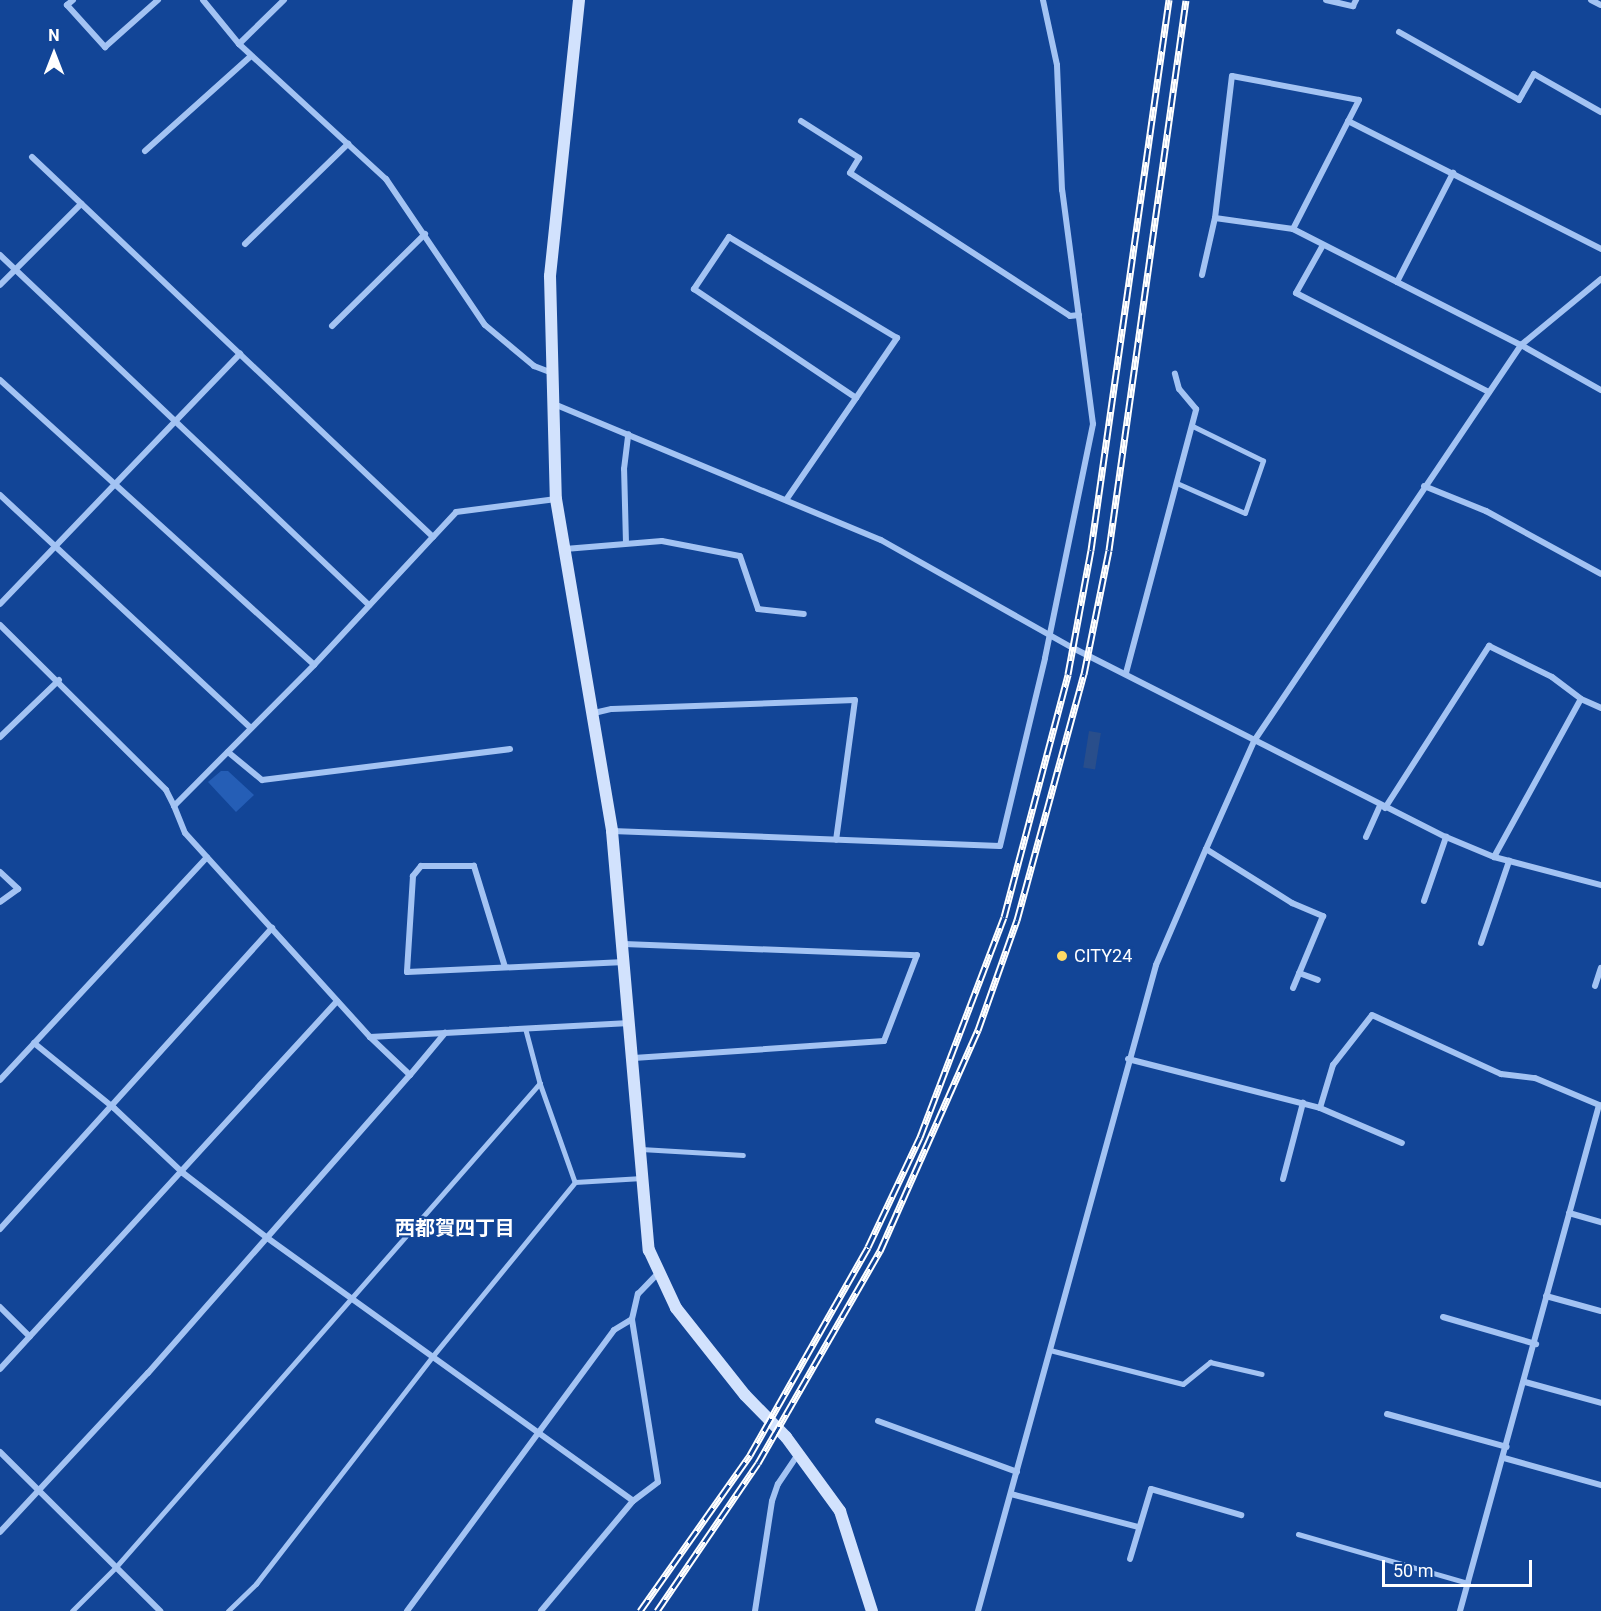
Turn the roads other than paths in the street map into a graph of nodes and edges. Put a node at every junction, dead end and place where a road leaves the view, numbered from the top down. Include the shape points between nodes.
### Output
1 (73, 0) edge
2 (158, 0) edge
3 (202, 0) edge
4 (284, 0) edge
5 (579, 0) edge
6 (1043, 0) edge
7 (1326, 0) edge
8 (1356, 0) edge
9 (1591, 0) edge
10 (1601, 5) edge
11 (1399, 32) dead end
12 (239, 44) junction
13 (252, 56) junction
14 (1601, 112) edge
15 (801, 121) dead end
16 (1348, 121) junction
17 (348, 144) junction
18 (145, 151) dead end
19 (32, 158) dead end
20 (1453, 173) junction
21 (81, 204) junction
22 (1215, 218) junction
23 (1293, 229) junction
24 (425, 234) junction
25 (245, 244) dead end
26 (1323, 245) junction
27 (1601, 249) edge
28 (0, 255) edge
29 (15, 269) junction
30 (1202, 275) dead end
31 (1601, 279) edge
32 (1397, 282) junction
33 (0, 285) edge
34 (1079, 315) junction
35 (332, 326) dead end
36 (1521, 345) junction
37 (240, 354) junction
38 (552, 373) junction
39 (1175, 374) dead end
40 (0, 380) edge
41 (1601, 390) edge
42 (1488, 392) junction
43 (856, 398) junction
44 (554, 404) junction
45 (177, 420) junction
46 (1192, 426) junction
47 (628, 434) junction
48 (1177, 483) junction
49 (115, 485) junction
50 (1424, 486) junction
51 (0, 495) edge
52 (556, 499) junction
53 (786, 500) junction
54 (433, 537) junction
55 (626, 543) junction
56 (56, 546) junction
57 (564, 549) junction
58 (1601, 574) edge
59 (0, 604) edge
60 (369, 605) junction
61 (804, 614) dead end
62 (0, 625) edge
63 (1050, 634) junction
64 (314, 665) junction
65 (1126, 673) junction
66 (58, 680) junction
67 (1581, 699) junction
68 (1601, 708) edge
69 (594, 713) junction
70 (252, 728) junction
71 (0, 737) edge
72 (1254, 741) junction
73 (510, 749) dead end
74 (228, 752) junction
75 (174, 806) junction
76 (1382, 807) junction
77 (612, 831) junction
78 (1366, 837) dead end
79 (1446, 837) junction
80 (836, 840) junction
81 (1206, 849) junction
82 (207, 857) junction
83 (1494, 857) junction
84 (1509, 861) junction
85 (0, 872) edge
86 (1601, 885) edge
87 (1424, 901) dead end
88 (0, 902) edge
89 (272, 928) junction
90 (1481, 943) dead end
91 (624, 945) junction
92 (625, 962) junction
93 (505, 967) junction
94 (1601, 968) edge
95 (1299, 973) junction
96 (1318, 980) dead end
97 (1595, 986) dead end
98 (1293, 988) dead end
99 (337, 1001) junction
100 (630, 1023) junction
101 (526, 1030) junction
102 (445, 1033) junction
103 (370, 1037) junction
104 (34, 1043) junction
105 (634, 1058) junction
106 (1128, 1059) junction
107 (410, 1075) junction
108 (0, 1080) edge
109 (540, 1083) junction
110 (1303, 1103) junction
111 (1600, 1106) edge
112 (114, 1108) junction
113 (1320, 1108) junction
114 (1402, 1143) dead end
115 (641, 1149) junction
116 (743, 1155) dead end
117 (183, 1173) junction
118 (642, 1178) junction
119 (1283, 1179) dead end
120 (575, 1182) junction
121 (1569, 1213) junction
122 (1601, 1222) edge
123 (0, 1229) edge
124 (266, 1237) junction
125 (657, 1274) junction
126 (1546, 1296) junction
127 (352, 1299) junction
128 (0, 1307) edge
129 (1601, 1311) edge
130 (1443, 1317) dead end
131 (632, 1319) junction
132 (30, 1337) junction
133 (1536, 1344) junction
134 (1050, 1350) junction
135 (432, 1357) junction
136 (0, 1369) edge
137 (1262, 1374) dead end
138 (1525, 1382) junction
139 (1601, 1403) edge
140 (1387, 1414) dead end
141 (878, 1421) dead end
142 (539, 1433) junction
143 (1507, 1447) junction
144 (0, 1452) edge
145 (798, 1453) junction
146 (1504, 1458) junction
147 (1017, 1472) junction
148 (1601, 1485) edge
149 (40, 1492) junction
150 (1011, 1494) junction
151 (633, 1502) junction
152 (1241, 1515) dead end
153 (1139, 1527) junction
154 (0, 1532) edge
155 (1298, 1534) dead end
156 (1131, 1559) dead end
157 (116, 1567) junction
158 (1468, 1583) junction
159 (72, 1611) edge
160 (160, 1611) edge
161 (228, 1611) edge
162 (407, 1611) edge
163 (541, 1611) edge
164 (755, 1611) edge
165 (872, 1611) edge
166 (978, 1611) edge
167 (1460, 1611) edge

1 - 2 street via 67,5 105,47
3 - 12 street
4 - 12 street
5 - 38 street via 550,276
6 - 34 street via 1057,65 1062,190
7 - 8 street via 1353,6
9 - 10 street
11 - 14 street via 1519,100 1534,74
12 - 13 street
13 - 17 street
13 - 18 street
15 - 34 street via 859,158 850,173 1070,316
16 - 20 street
16 - 22 street via 1359,100 1232,76
16 - 23 street
17 - 24 street via 386,179
17 - 25 street
19 - 21 street
20 - 27 street
20 - 32 street
21 - 29 street
21 - 37 street
22 - 23 street
22 - 30 street
23 - 26 street
24 - 35 street
24 - 38 street via 484,325 534,366
26 - 32 street
26 - 42 street via 1296,293
28 - 29 street
29 - 33 street
29 - 45 street
31 - 36 street
32 - 36 street
34 - 63 street via 1093,424
36 - 41 street
36 - 42 street
37 - 45 street
37 - 54 street
38 - 44 street
39 - 46 street via 1179,389 1196,409
40 - 49 street
42 - 50 street
43 - 43 street via 897,338 729,237 694,289
43 - 53 street
44 - 47 street
44 - 52 street
45 - 49 street
45 - 60 street
46 - 48 street
46 - 48 lane via 1263,461 1245,513
47 - 53 street
47 - 55 street via 624,469
48 - 65 street
49 - 56 street
49 - 64 street
50 - 58 street via 1486,511
50 - 72 street
51 - 56 street
52 - 54 street via 456,512
52 - 57 street
53 - 63 street via 881,540
54 - 60 street
55 - 57 street
55 - 61 street via 662,541 740,556 758,609
56 - 59 street
56 - 70 street
57 - 69 street
60 - 64 street
62 - 66 street
63 - 65 street
63 - 80 street via 1000,846
64 - 70 street
65 - 72 street
66 - 71 street
66 - 75 street via 166,790
67 - 68 street
67 - 76 street via 1552,677 1489,646
67 - 83 street
69 - 77 street
69 - 80 street via 612,709 855,700
70 - 74 street
72 - 76 street
72 - 81 street
73 - 74 street via 261,780
74 - 75 street
75 - 82 street via 185,833
76 - 78 street
76 - 79 street
77 - 80 street
77 - 91 street
79 - 83 street
79 - 87 street
81 - 95 street via 1292,903 1323,916
81 - 106 street via 1156,965
82 - 89 street
82 - 104 street
83 - 84 street
84 - 86 street
84 - 90 street
85 - 88 street via 18,889
89 - 99 street
89 - 112 street
91 - 92 street
91 - 105 street via 917,955 884,1041
92 - 93 street
92 - 100 street
93 - 93 street via 407,972 412,876 421,866 474,866
94 - 97 street
95 - 96 street
95 - 98 street
99 - 103 street
99 - 117 street
100 - 101 street
100 - 105 street
101 - 102 street
101 - 109 lane
102 - 103 street
102 - 107 street
103 - 107 street
104 - 108 street
104 - 112 street
105 - 115 street
106 - 110 street
106 - 134 street
107 - 124 street
109 - 120 lane
109 - 127 lane
110 - 113 street
110 - 119 street
111 - 113 street via 1534,1078 1501,1074 1372,1015 1333,1065
111 - 121 street
112 - 117 street
112 - 123 street
113 - 114 street
115 - 116 lane
115 - 118 street
117 - 124 street
117 - 132 street
118 - 120 lane
118 - 125 street via 649,1250
120 - 135 lane
121 - 122 street
121 - 126 street
124 - 127 street
124 - 149 street
125 - 131 street via 638,1294
125 - 145 street via 676,1308 745,1395
126 - 129 street
126 - 133 street
127 - 135 street
127 - 157 lane
128 - 132 street
130 - 133 street
131 - 142 street via 614,1330
131 - 151 street via 658,1482
132 - 136 street
133 - 138 street
134 - 137 lane via 1183,1384 1210,1362
134 - 147 street
135 - 142 street
135 - 161 lane via 256,1584
138 - 139 street
138 - 143 street
140 - 143 street
141 - 147 street
142 - 151 street
142 - 162 street
143 - 146 street
144 - 149 street
145 - 164 street via 772,1501
145 - 165 street via 840,1511
146 - 148 street
146 - 158 street
147 - 150 street
149 - 154 street
149 - 157 street
150 - 153 street
150 - 166 street
151 - 163 street
152 - 153 street via 1150,1489
153 - 156 street
155 - 158 lane
157 - 159 lane
157 - 160 street
158 - 167 street

